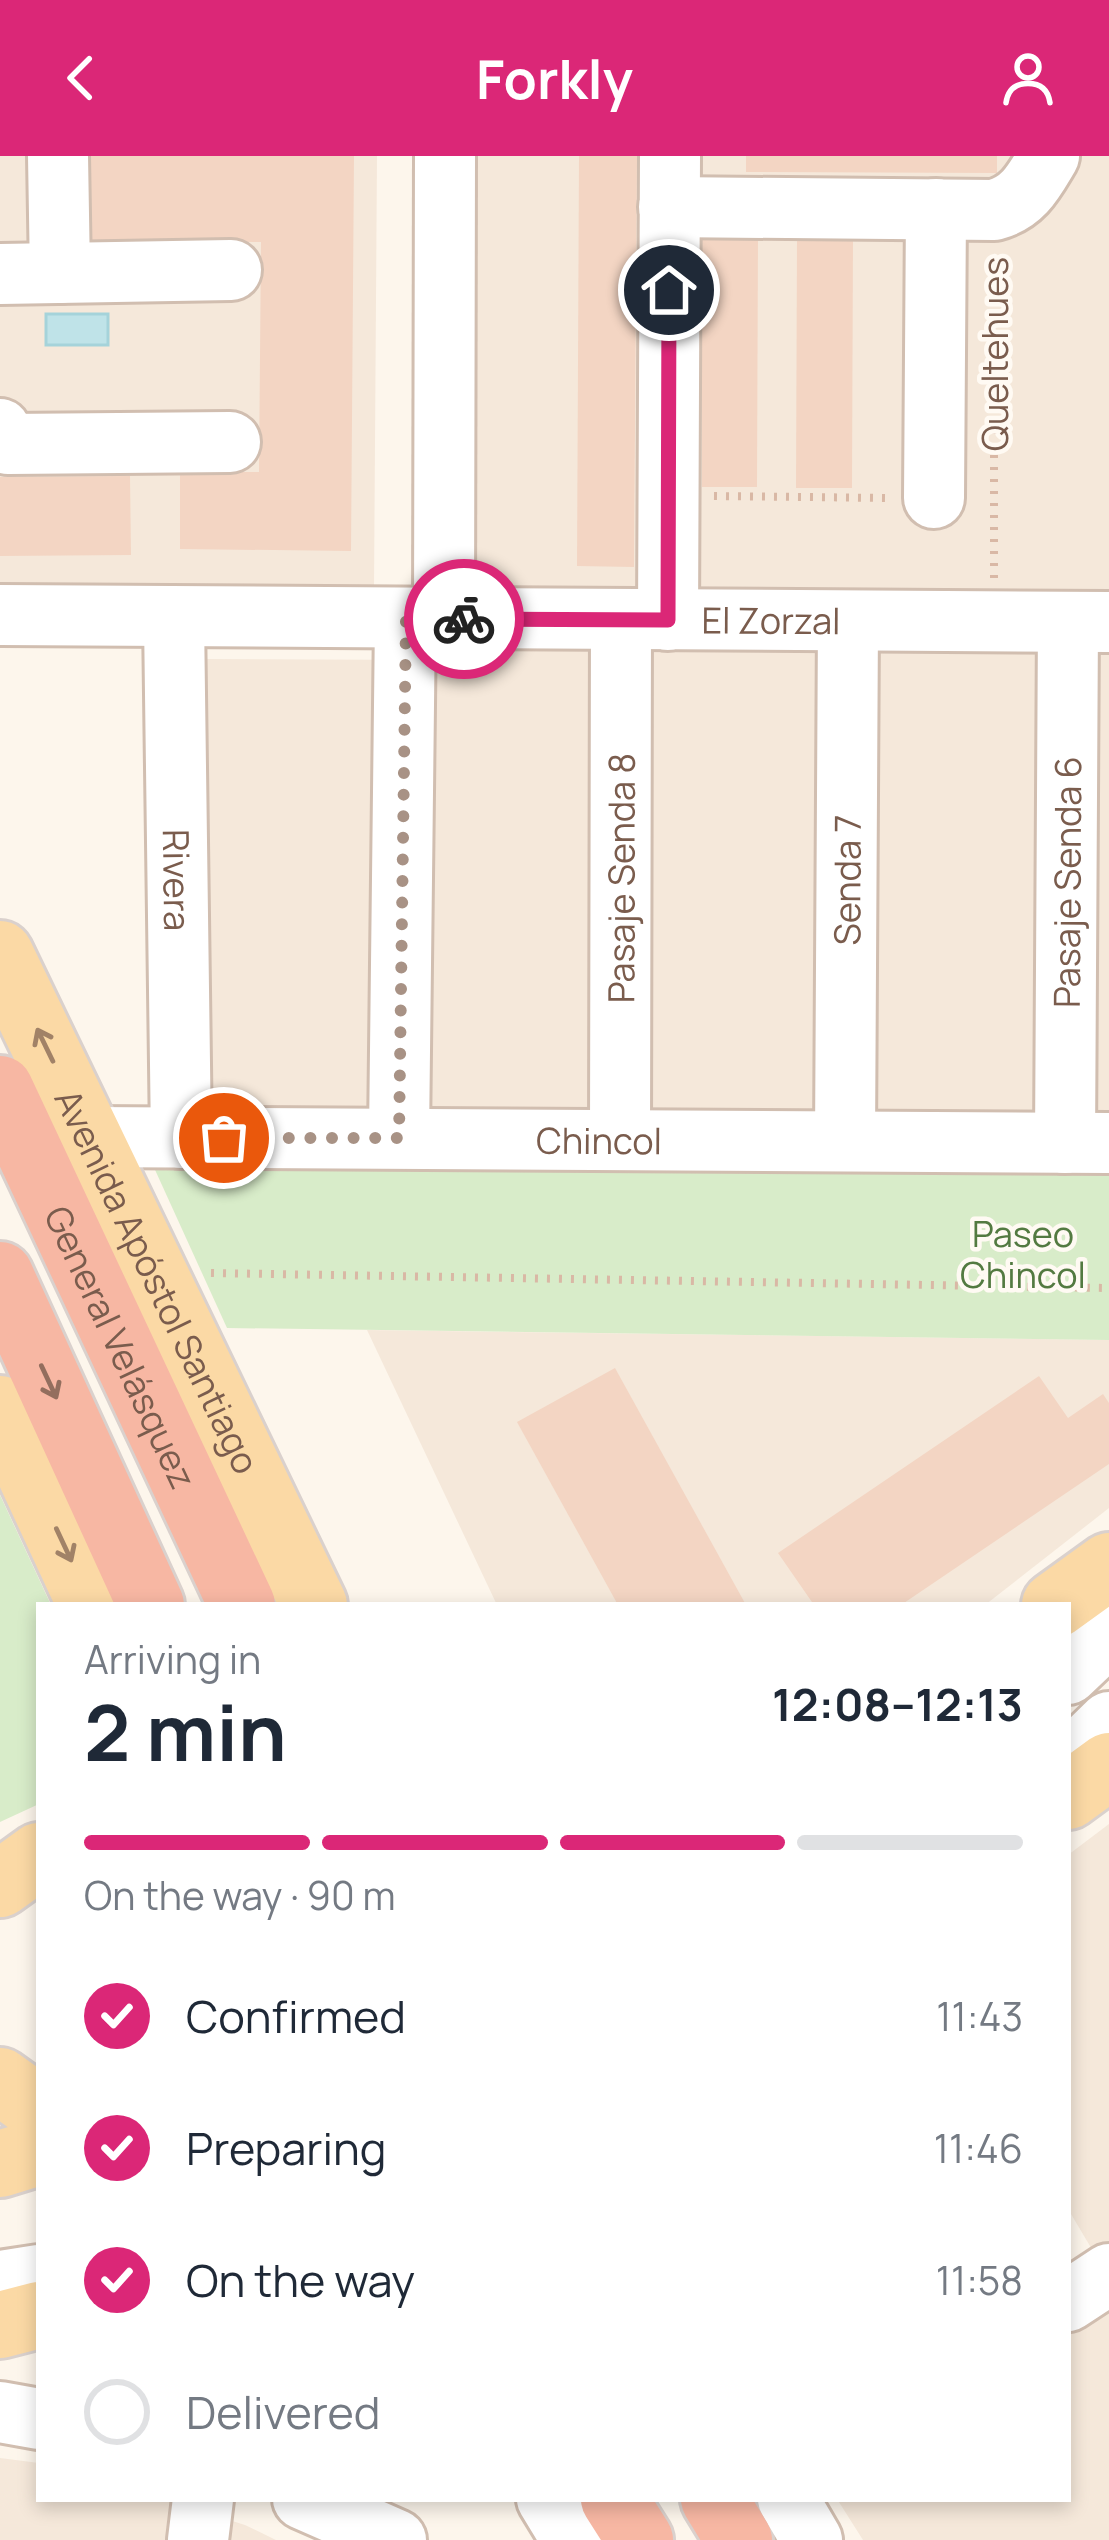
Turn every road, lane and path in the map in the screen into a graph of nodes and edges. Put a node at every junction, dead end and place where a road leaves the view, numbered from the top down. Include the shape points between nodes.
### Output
1 (58, 156) edge
2 (446, 156) edge
3 (1049, 156) edge
4 (669, 182) edge
5 (965, 210) junction
6 (231, 270) dead end
7 (60, 273) junction
8 (0, 274) edge
9 (0, 429) edge
10 (230, 442) dead end
11 (668, 496) junction
12 (934, 498) junction
13 (994, 499) junction
14 (0, 615) edge
15 (425, 618) junction
16 (174, 619) junction
17 (644, 620) junction
18 (848, 621) junction
19 (994, 622) junction
20 (1089, 622) edge
21 (0, 954) edge
22 (0, 1089) edge
23 (89, 1137) junction
24 (181, 1138) junction
25 (399, 1138) junction
26 (620, 1139) junction
27 (845, 1141) junction
28 (1087, 1143) edge
29 (154, 1272) junction
30 (0, 1276) edge
31 (1109, 1288) edge
32 (0, 1409) edge
33 (1109, 1566) edge
34 (90, 1602) edge
35 (150, 1602) edge
36 (241, 1602) edge
37 (313, 1602) edge
38 (1059, 1602) edge
39 (1109, 1635) edge
40 (1071, 1671) edge
41 (1109, 1722) edge
42 (1071, 1759) edge
43 (1109, 1766) edge
44 (1071, 1794) edge
45 (36, 1858) edge
46 (0, 1884) edge
47 (0, 2080) edge
48 (36, 2107) edge
49 (36, 2153) edge
50 (0, 2164) edge
51 (1109, 2274) edge
52 (36, 2276) edge
53 (0, 2282) edge
54 (1071, 2299) edge
55 (36, 2316) edge
56 (0, 2325) edge
57 (0, 2412) edge
58 (36, 2418) edge
59 (203, 2502) edge
60 (310, 2502) edge
61 (549, 2502) edge
62 (616, 2502) edge
63 (716, 2502) edge
64 (790, 2502) edge
65 (198, 2540) edge
66 (396, 2540) edge
67 (572, 2540) edge
68 (640, 2540) edge
69 (739, 2540) edge
70 (812, 2540) edge

1 - 7 street
2 - 15 street
3 - 5 street, Queltehues via 1016,202
4 - 5 street
4 - 11 street, Pasaje Senda 8
5 - 12 street, Queltehues
5 - 13 path, Queltehues
6 - 7 street
7 - 8 street
9 - 10 street via 8,444
11 - 12 path, Queltehues
11 - 17 street, Pasaje Senda 8
12 - 13 path, Queltehues
13 - 19 path, Queltehues
14 - 16 street, El Zorzal
15 - 16 street, El Zorzal
15 - 17 street, El Zorzal
15 - 25 street
16 - 24 street, Rivera
17 - 18 street, El Zorzal
17 - 26 street, Pasaje Senda 8
18 - 19 street, El Zorzal
18 - 27 street, Senda 7
19 - 20 street, El Zorzal
20 - 28 street, Pasaje Senda 6
23 -> 21 main road, Avenida Apóstol Santiago
22 - 36 highway, General Velásquez
23 - 24 street, Chincol
23 - 29 main road, Avenida Apóstol Santiago
24 - 25 street, Chincol
25 - 26 street, Chincol
26 - 27 street, Chincol
27 - 28 street, Chincol
29 - 31 path
29 - 37 main road, Avenida Apóstol Santiago
30 -> 35 highway
32 -> 34 main road
33 - 38 main road
39 - 40 street
41 - 42 street
43 - 44 main road
45 - 46 main road
47 - 48 main road
49 - 50 main road
51 - 54 street
52 - 53 street
55 - 56 main road
57 - 58 street
59 - 65 street
60 - 66 street
61 - 67 street
62 - 68 highway
63 - 69 highway
64 - 70 street

